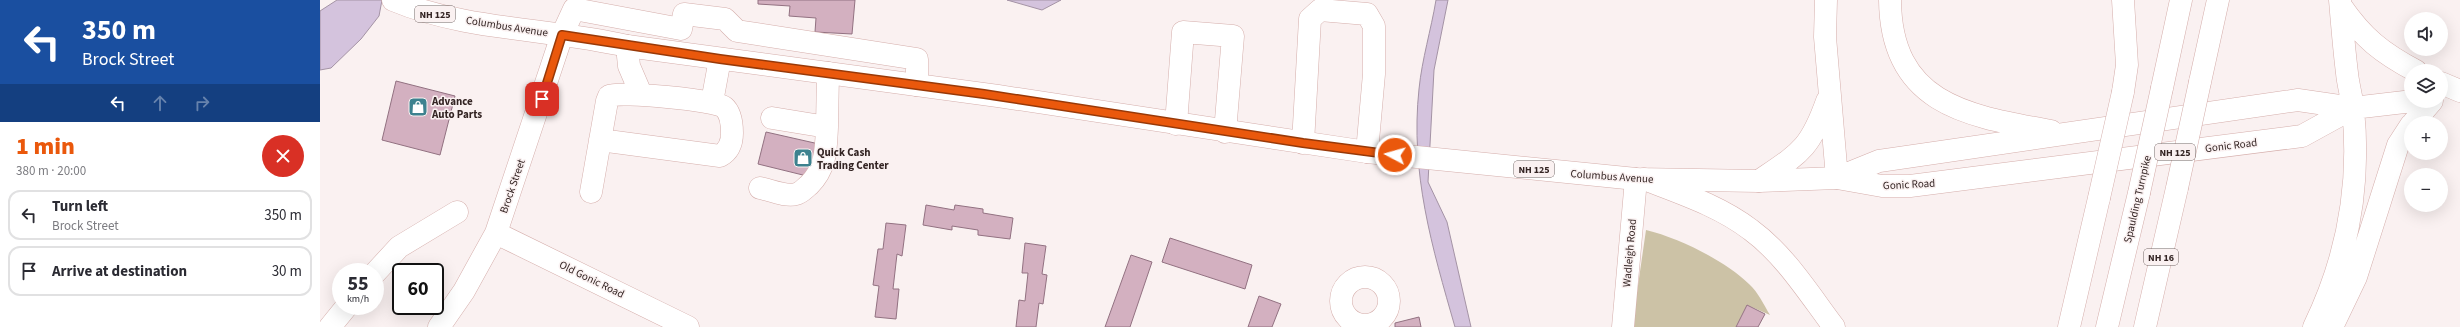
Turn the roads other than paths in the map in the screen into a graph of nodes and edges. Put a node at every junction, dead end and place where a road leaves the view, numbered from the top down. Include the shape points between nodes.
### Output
1 (393, 0) edge
2 (1826, 0) edge
3 (1890, 0) edge
4 (2123, 0) edge
5 (2181, 0) edge
6 (2218, 0) edge
7 (2340, 3) edge
8 (562, 35) junction
9 (627, 46) junction
10 (720, 59) junction
11 (2404, 65) edge
12 (828, 73) junction
13 (917, 85) junction
14 (2448, 86) edge
15 (2460, 91) edge
16 (641, 94) junction
17 (1829, 96) junction
18 (2460, 97) edge
19 (2448, 98) edge
20 (712, 102) junction
21 (2404, 102) edge
22 (2353, 108) junction
23 (2426, 108) edge
24 (2419, 116) edge
25 (772, 118) dead end
26 (1176, 124) junction
27 (827, 127) junction
28 (1225, 132) junction
29 (2068, 135) junction
30 (2404, 136) edge
31 (600, 140) junction
32 (1303, 143) junction
33 (1367, 152) junction
34 (1837, 178) junction
35 (1640, 179) junction
36 (1759, 181) junction
37 (760, 188) dead end
38 (591, 192) dead end
39 (457, 212) dead end
40 (496, 233) junction
41 (384, 263) edge
42 (340, 315) edge
43 (330, 327) edge
44 (439, 327) edge
45 (688, 327) edge
46 (1623, 327) edge
47 (1834, 327) edge
48 (2069, 327) edge
49 (2107, 327) edge
50 (2145, 327) edge
51 (2314, 327) edge
52 (2332, 327) edge

1 - 8 main road, Columbus Avenue / NH 125 via 463,20
2 - 17 main road via 1825,37
3 - 29 main road via 1890,16 1896,41 1907,68 1923,87 1942,101 1967,113
4 - 48 main road, bridge via 2127,65 2123,92
5 - 49 main road, Spaulding Turnpike, bridge
6 - 50 main road, NH 16, bridge
7 - 11 main road via 2354,25 2373,44
7 - 22 main road
8 - 9 main road, Columbus Avenue / NH 125 via 599,39
8 - 13 main road, Brock Street via 574,9 681,29 684,14 725,19 737,32 917,59
8 - 40 main road, Brock Street
9 - 10 main road, Columbus Avenue / NH 125
9 - 16 main road via 629,66
10 - 12 main road, Columbus Avenue / NH 125
10 - 20 main road
12 - 13 main road, Columbus Avenue / NH 125
12 - 27 main road
13 - 26 main road, Columbus Avenue / NH 125
14 - 15 main road
16 - 20 main road
16 - 31 main road via 614,93 609,96
17 - 34 main road
17 - 36 main road via 1817,130 1804,148
18 - 19 main road
20 - 31 main road via 724,106 730,116 730,146 726,153 720,156
21 - 22 main road, Gonic Road / NH 125
22 - 29 main road, Gonic Road / NH 125 via 2298,100
22 - 34 main road, Gonic Road / NH 125 via 2302,136 1910,186 1882,186
22 - 51 main road via 2356,171 2353,208 2343,252 2326,304
23 - 24 main road
25 - 27 main road
26 - 28 main road, Columbus Avenue / NH 125
26 - 28 main road via 1183,32 1233,36
27 - 37 main road via 823,166 804,189 797,194 789,194
28 - 32 main road, Columbus Avenue / NH 125
29 - 34 main road, Gonic Road / NH 125 via 1879,162
30 - 52 main road via 2398,145 2356,277
31 - 38 main road
32 - 33 main road, Columbus Avenue / NH 125
32 - 33 main road via 1310,19 1320,10 1367,14 1374,26 1374,74
33 - 35 main road, Columbus Avenue / NH 125
34 - 36 main road, Columbus Avenue / NH 125
35 - 36 main road, Columbus Avenue / NH 125
35 - 46 main road, Wadleigh Road
35 - 47 main road via 1719,209 1752,230 1777,255
39 - 41 main road via 399,247
40 - 44 main road, Brock Street via 464,291
40 - 45 main road, Old Gonic Road
42 - 43 main road

